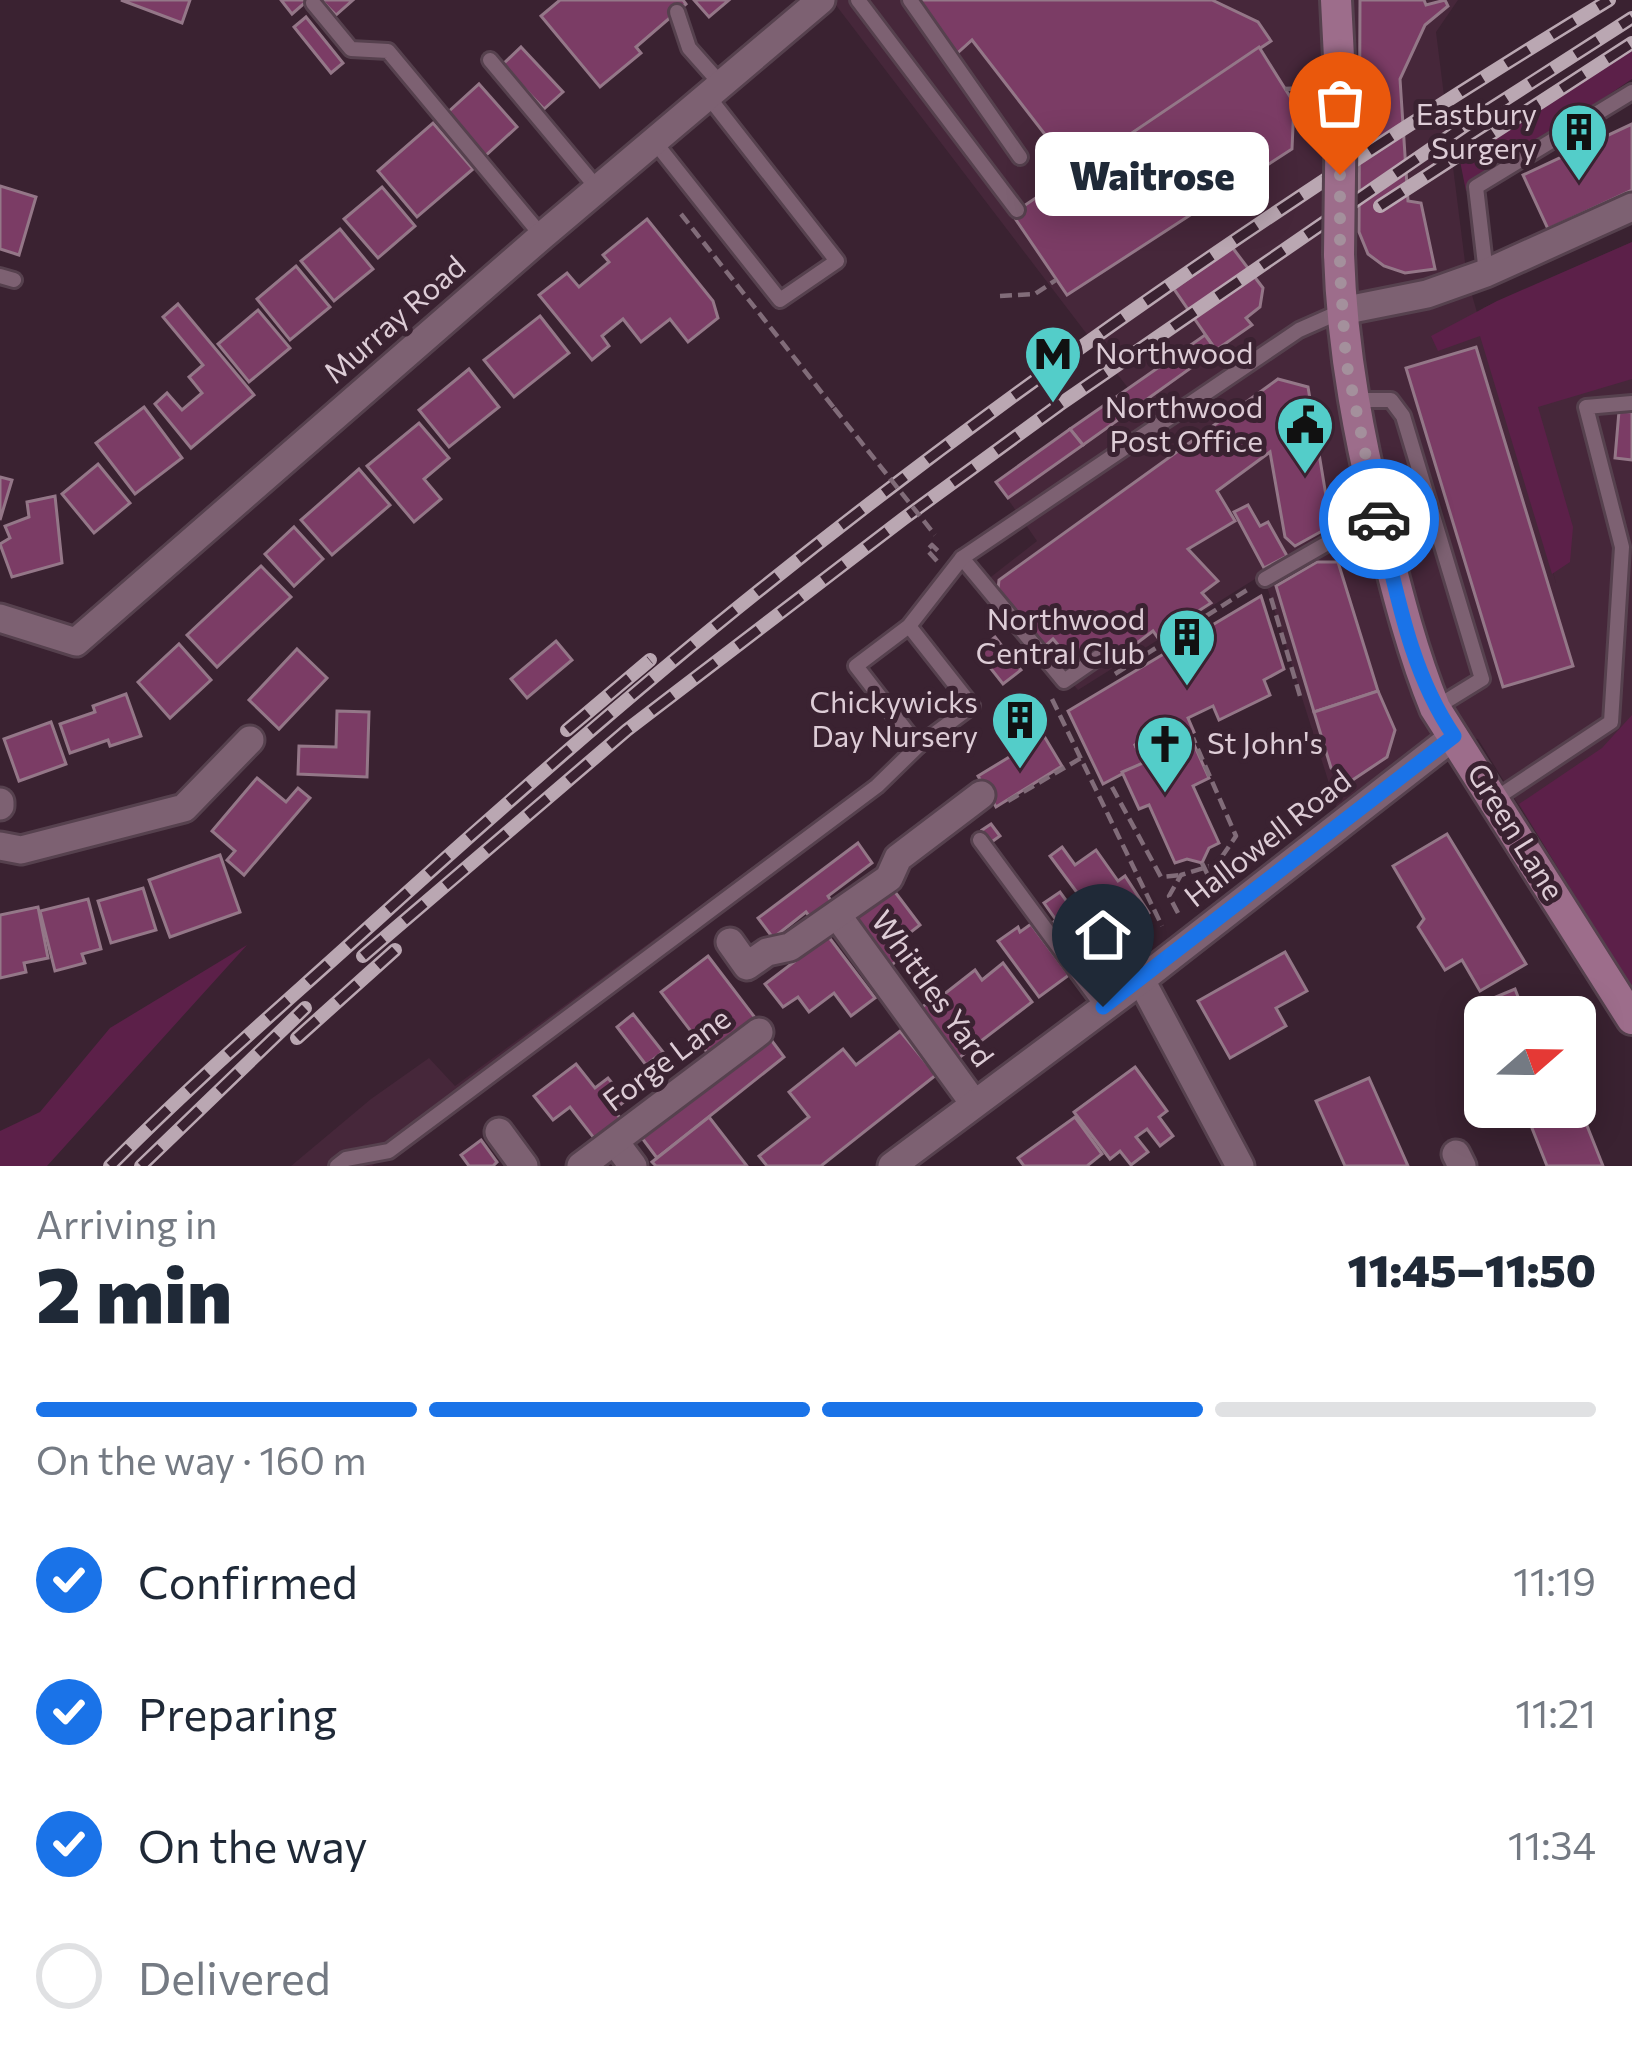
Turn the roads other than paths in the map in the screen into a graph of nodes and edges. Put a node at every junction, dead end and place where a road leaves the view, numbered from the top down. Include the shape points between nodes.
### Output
1 (821, 0) edge
2 (858, 0) edge
3 (910, 0) edge
4 (1336, 0) edge
5 (313, 3) dead end
6 (677, 12) dead end
7 (490, 60) dead end
8 (714, 89) junction
9 (1632, 92) edge
10 (654, 141) junction
11 (1020, 157) dead end
12 (598, 189) junction
13 (1632, 207) edge
14 (1017, 210) dead end
15 (542, 236) junction
16 (1486, 273) junction
17 (1342, 311) junction
18 (1352, 400) junction
19 (1632, 403) edge
20 (1378, 514) junction
21 (955, 555) junction
22 (1265, 578) road end
23 (0, 618) edge
24 (909, 626) junction
25 (1103, 654) dead end
26 (1435, 708) junction
27 (1454, 736) junction
28 (250, 740) dead end
29 (918, 746) junction
30 (981, 795) road end
31 (1495, 799) junction
32 (980, 840) dead end
33 (0, 846) edge
34 (837, 915) junction
35 (730, 942) dead end
36 (1141, 980) junction
37 (1103, 1007) junction
38 (1632, 1019) edge
39 (758, 1032) dead end
40 (973, 1102) junction
41 (499, 1132) dead end
42 (615, 1142) junction
43 (898, 1164) edge
44 (337, 1166) edge
45 (524, 1166) edge
46 (581, 1166) edge
47 (633, 1166) edge
48 (1240, 1166) edge

1 - 8 street, Murray Road
2 - 14 lane
3 - 11 lane
4 - 17 main road, Green Lane, bridge
5 - 15 lane via 352,50 388,51
6 - 8 lane
7 - 12 lane
8 - 10 street, Murray Road
8 - 10 lane via 836,261 780,299
9 - 16 lane via 1476,188
10 - 12 street, Murray Road
12 - 15 street, Murray Road
13 - 16 street
15 - 23 street, Murray Road via 76,642
16 - 17 street
17 - 18 main road, Green Lane
17 - 21 lane via 1299,330
18 - 20 main road, Green Lane
18 - 26 lane via 1391,400 1403,416 1483,679
19 - 31 lane via 1586,407 1622,547 1611,722
20 - 22 lane
20 - 26 main road, Green Lane
21 - 24 lane
21 - 25 lane via 1064,681
24 - 29 lane via 856,666
24 - 29 lane via 972,706
26 - 27 main road, Green Lane
27 - 31 main road, Green Lane
27 - 36 street, Hallowell Road
28 - 33 street via 184,808 21,850
29 - 44 lane via 877,786 389,1151
30 - 34 street, Whittles Yard
31 - 38 main road, Green Lane
32 - 37 lane
34 - 35 street, Whittles Yard via 747,966
34 - 40 street, Whittles Yard
36 - 37 street, Hallowell Road
36 - 48 street
37 - 40 street, Hallowell Road
39 - 42 street, Forge Lane
40 - 43 street, Hallowell Road
41 - 45 street
42 - 46 street, Forge Lane
42 - 47 street, Forge Lane

